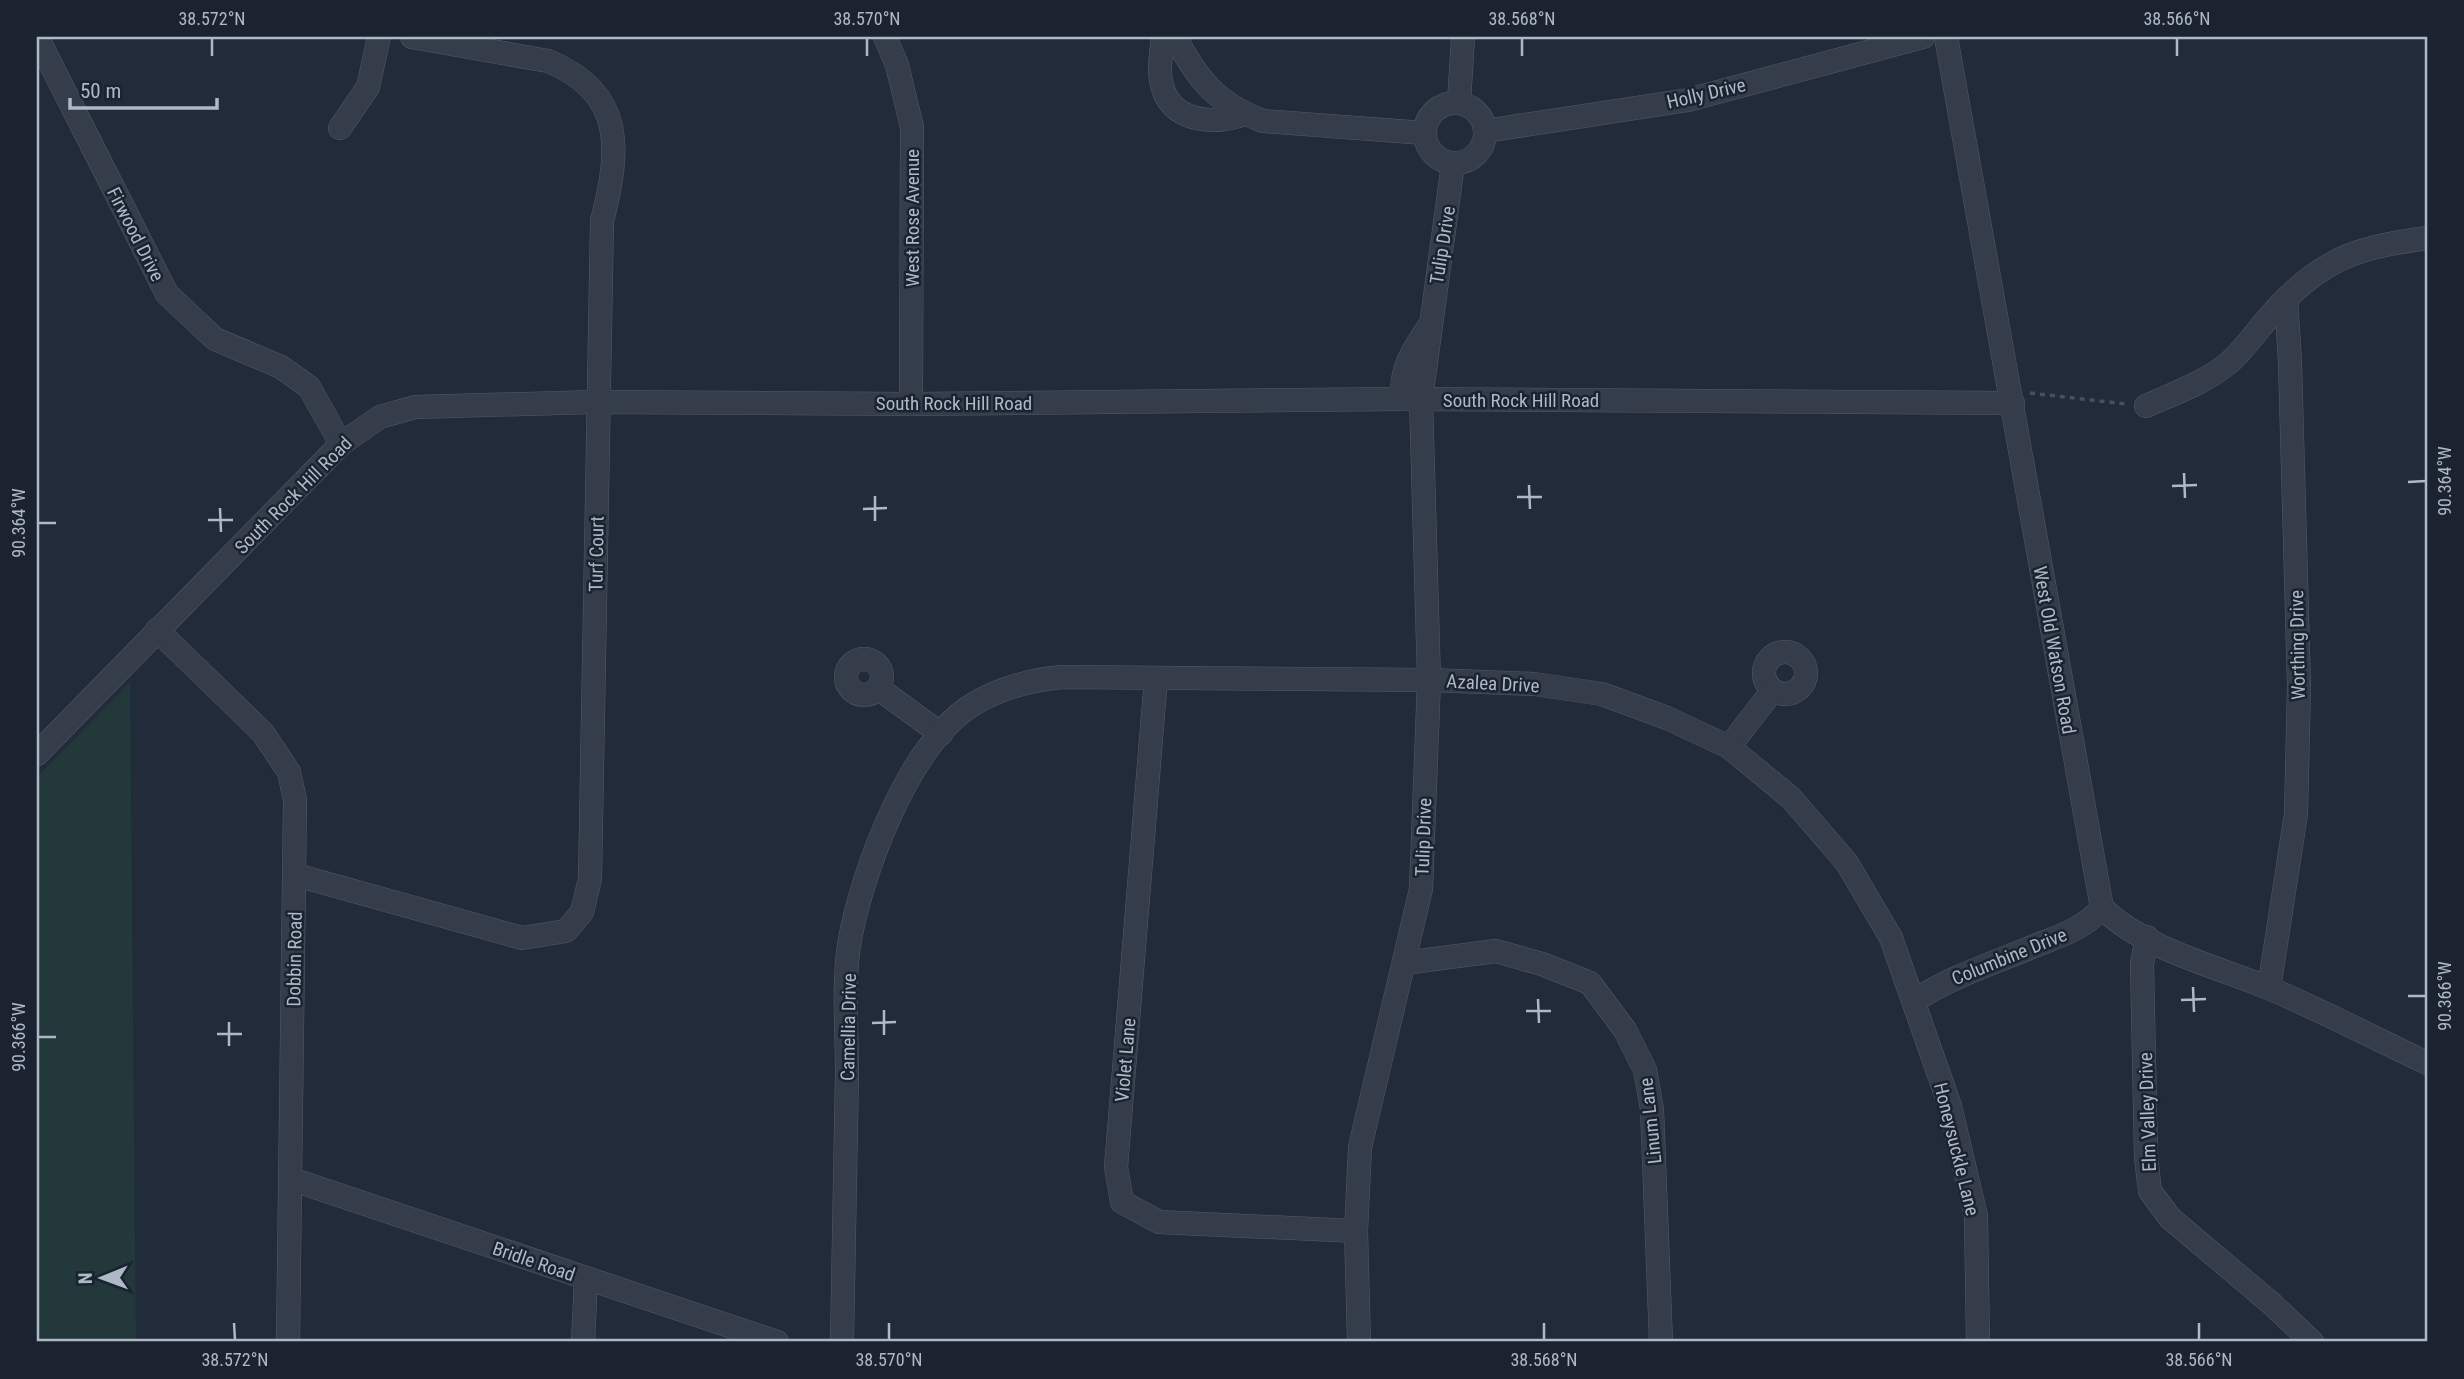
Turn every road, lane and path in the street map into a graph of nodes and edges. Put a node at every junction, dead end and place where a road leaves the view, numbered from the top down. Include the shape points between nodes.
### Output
1 (37, 37) edge
2 (379, 37) edge
3 (412, 37) edge
4 (885, 37) edge
5 (1163, 37) edge
6 (1175, 37) edge
7 (1462, 37) edge
8 (1923, 37) edge
9 (1946, 37) edge
10 (1459, 103) junction
11 (1245, 114) junction
12 (340, 128) dead end
13 (1485, 131) junction
14 (1424, 133) junction
15 (1453, 163) junction
16 (2427, 238) edge
17 (2286, 299) junction
18 (2011, 396) junction
19 (1411, 399) junction
20 (599, 402) junction
21 (911, 404) junction
22 (2146, 406) joint
23 (341, 444) junction
24 (157, 630) junction
25 (1156, 678) junction
26 (1429, 680) junction
27 (878, 688) dead end
28 (1773, 690) dead end
29 (941, 734) junction
30 (1729, 747) junction
31 (37, 754) edge
32 (296, 875) junction
33 (2102, 908) junction
34 (2147, 937) junction
35 (1404, 963) junction
36 (2269, 988) junction
37 (1914, 1002) junction
38 (2427, 1063) edge
39 (291, 1179) junction
40 (1356, 1231) junction
41 (586, 1278) junction
42 (288, 1342) edge
43 (583, 1342) edge
44 (777, 1342) edge
45 (842, 1342) edge
46 (1359, 1342) edge
47 (1661, 1342) edge
48 (1978, 1342) edge
49 (2312, 1342) edge

1 - 23 street, Firwood Drive via 167,294 215,339 281,367 309,387
2 - 12 street via 368,87
3 - 20 street, Turf Court via 548,61 588,84 607,107 613,130 614,176 602,221
4 - 21 street, West Rose Avenue via 912,127
5 - 11 street via 1162,83 1177,109 1209,121
6 - 11 street via 1203,84
7 - 10 street
8 - 13 street, Holly Drive via 1688,100
9 - 18 street, West Old Watson Road
10 - 13 street via 1477,113
10 - 14 street via 1439,107
11 - 14 street via 1263,121
13 - 15 street via 1473,158
14 - 15 street via 1436,157
15 - 19 street, Tulip Drive via 1427,369
16 - 17 street via 2376,245 2340,257
17 - 22 street via 2231,361 2204,380
17 - 36 street, Worthing Drive via 2299,687 2297,814
18 - 19 street, South Rock Hill Road
18 - 22 path
18 - 33 street, West Old Watson Road
19 - 21 street, South Rock Hill Road
19 - 26 street, Tulip Drive
20 - 21 street, South Rock Hill Road
20 - 23 street, South Rock Hill Road via 415,407 380,417
20 - 32 street, Turf Court via 590,879 582,912 566,931 522,938
23 - 24 street, South Rock Hill Road
24 - 31 street, South Rock Hill Road
24 - 32 street, Dobbin Road via 263,733 289,772 296,807
25 - 26 street, Azalea Drive
25 - 29 street, Azalea Drive via 1028,680 970,706
25 - 40 street, Violet Lane via 1116,1167 1122,1202 1159,1222
26 - 30 street, Azalea Drive via 1534,684 1602,694
26 - 35 street, Tulip Drive via 1421,889
27 - 29 street
28 - 30 street
29 - 45 street, Camellia Drive via 908,779 864,880 849,948
30 - 37 street, Azalea Drive via 1791,798 1847,863 1891,938
32 - 39 street, Dobbin Road
33 - 34 street via 2118,923
33 - 37 street, Columbine Drive via 2073,931 1938,985
34 - 36 street
34 - 49 street, Elm Valley Drive via 2142,964 2150,1191 2170,1218
35 - 40 street, Tulip Drive via 1360,1147
35 - 47 street, Linum Lane via 1496,951 1542,964 1590,983 1625,1030 1645,1070 1652,1109
36 - 38 street
37 - 48 street, Honeysuckle Lane via 1950,1106 1976,1216
39 - 41 street, Bridle Road
39 - 42 street, Dobbin Road
40 - 46 street, Tulip Drive
41 - 43 street
41 - 44 street, Bridle Road

